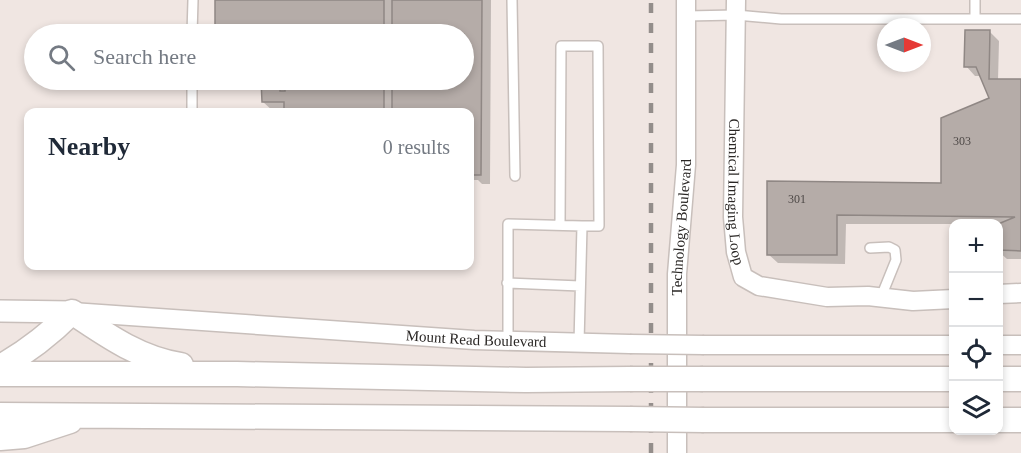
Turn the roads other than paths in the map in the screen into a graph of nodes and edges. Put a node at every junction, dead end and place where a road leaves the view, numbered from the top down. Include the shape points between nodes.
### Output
1 (193, 0) edge
2 (513, 0) edge
3 (975, 0) edge
4 (686, 8) edge
5 (736, 8) edge
6 (1021, 18) edge
7 (975, 19) junction
8 (192, 24) edge
9 (192, 90) edge
10 (192, 108) edge
11 (515, 176) dead end
12 (560, 225) junction
13 (582, 226) junction
14 (870, 248) dead end
15 (507, 283) junction
16 (580, 286) junction
17 (1021, 293) edge
18 (1003, 294) edge
19 (881, 297) junction
20 (949, 299) edge
21 (0, 311) edge
22 (72, 312) junction
23 (508, 341) junction
24 (579, 343) junction
25 (949, 345) edge
26 (1003, 345) edge
27 (1021, 345) edge
28 (0, 367) edge
29 (0, 374) edge
30 (237, 374) junction
31 (949, 379) edge
32 (1003, 379) edge
33 (1021, 379) edge
34 (91, 414) junction
35 (0, 415) edge
36 (949, 420) edge
37 (1003, 420) edge
38 (1021, 420) edge
39 (0, 438) edge
40 (677, 453) edge

1 - 8 lane
2 - 11 lane
3 - 7 lane
4 - 5 lane
4 - 40 street, Technology Boulevard via 686,165 677,273
5 - 7 lane via 782,19
5 - 19 street, Chemical Imaging Loop via 733,218 743,277 759,286 827,297
6 - 7 lane
9 - 10 lane
12 - 13 lane
12 - 13 lane via 561,46 598,46 599,226
12 - 15 lane via 508,224
13 - 16 lane
14 - 19 lane via 895,250 896,260
15 - 16 lane
15 - 23 lane
16 - 24 lane
17 - 18 street
19 - 20 street, Chemical Imaging Loop
21 - 22 street, Mount Read Boulevard
22 - 23 street, Mount Read Boulevard
22 - 28 main road via 50,334
22 - 30 main road via 130,350 163,363
23 - 24 street, Mount Read Boulevard
24 - 25 street, Mount Read Boulevard, bridge
26 - 27 street
29 - 30 main road
30 - 31 main road, bridge via 526,380
32 - 33 main road
34 - 35 main road
34 - 36 main road, bridge
34 - 39 main road via 24,436
37 - 38 main road

